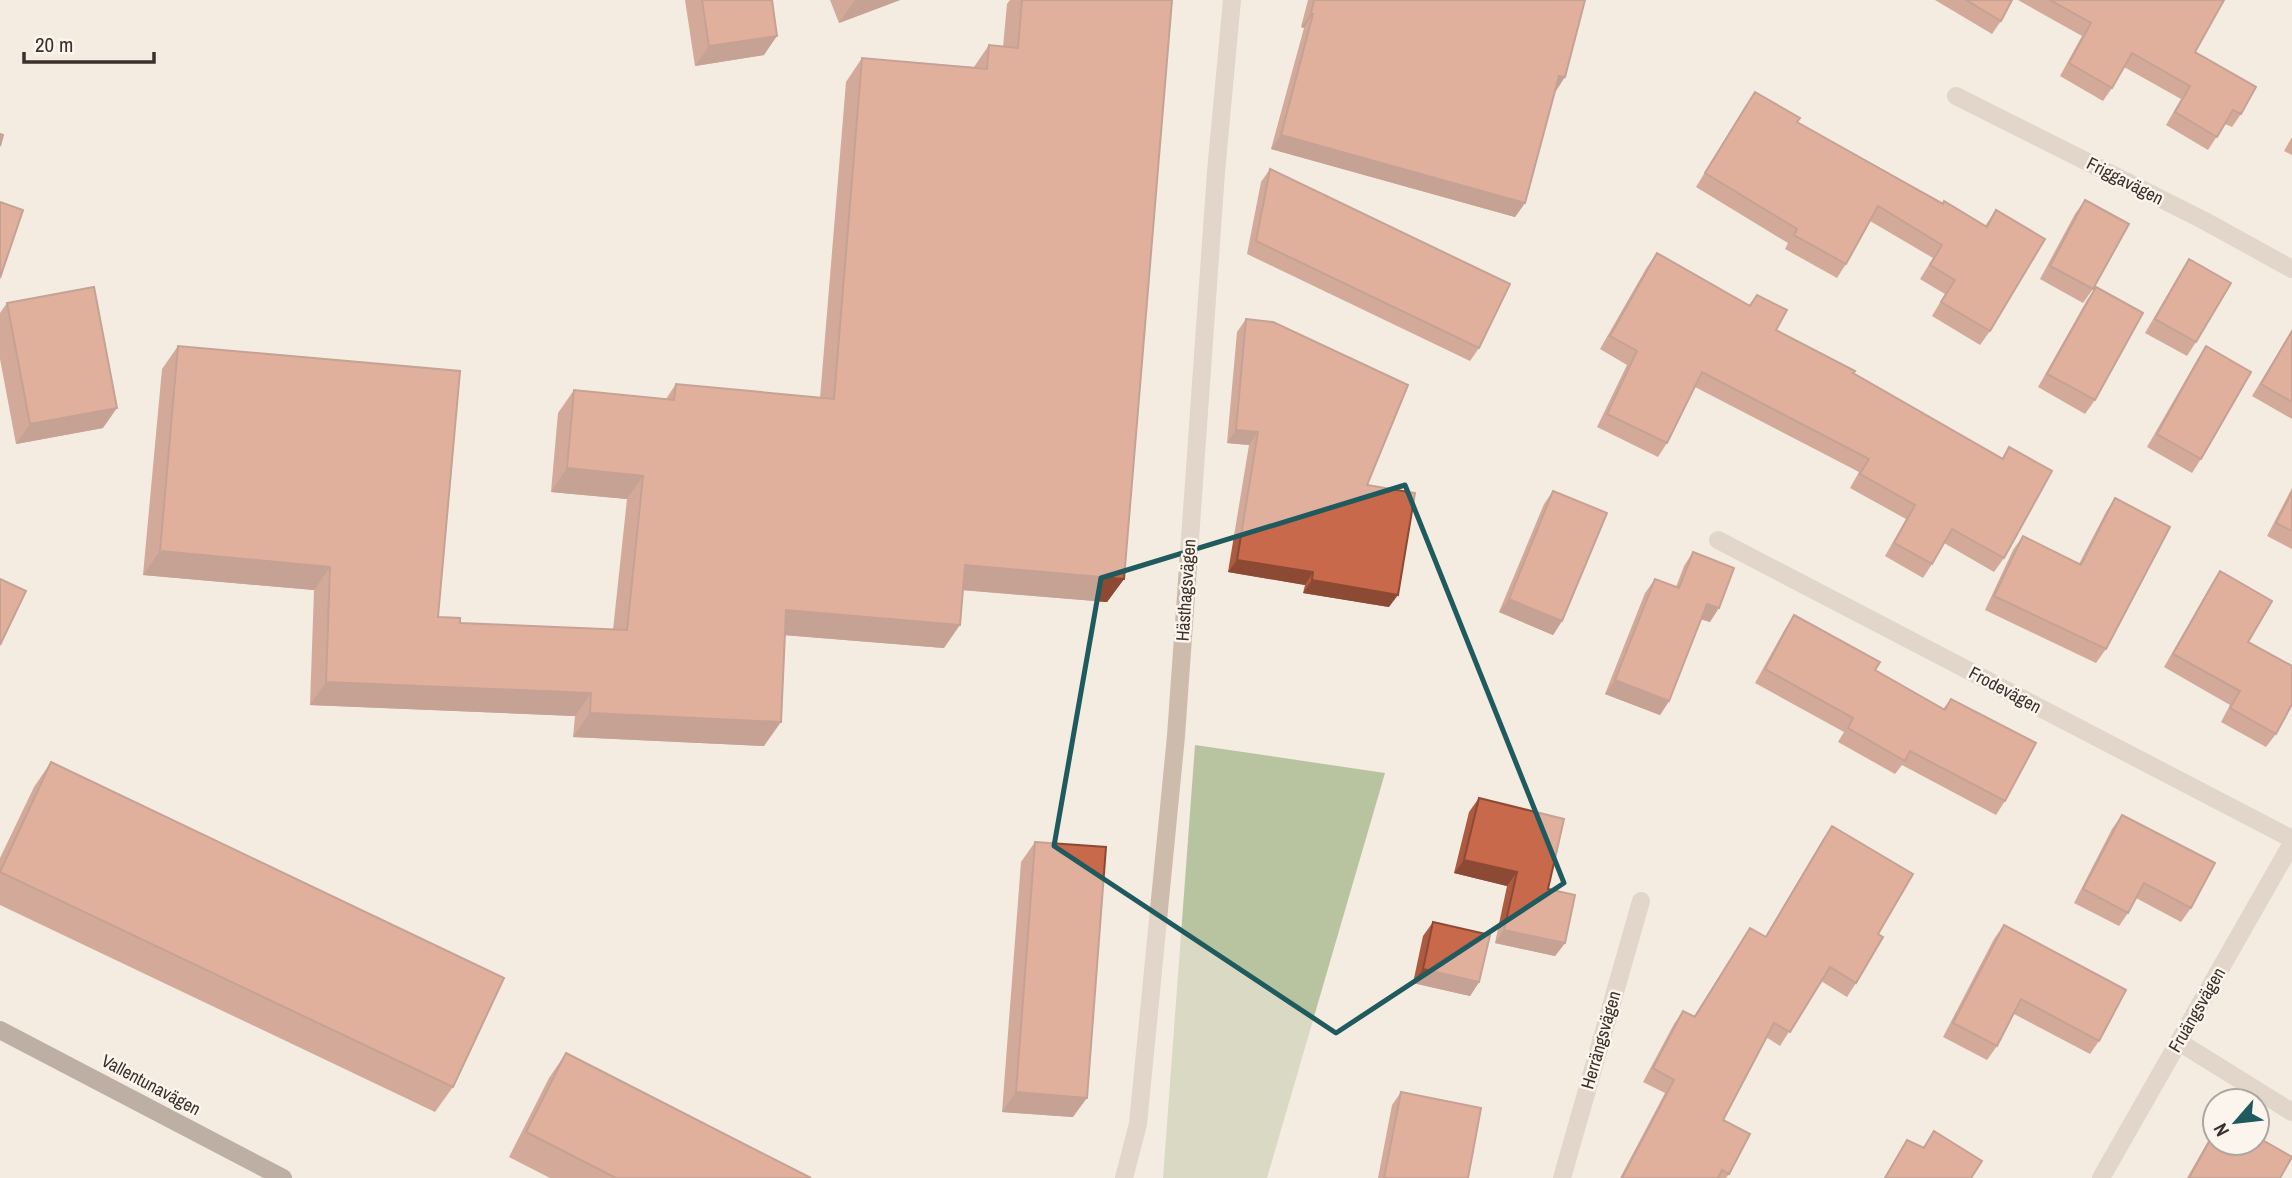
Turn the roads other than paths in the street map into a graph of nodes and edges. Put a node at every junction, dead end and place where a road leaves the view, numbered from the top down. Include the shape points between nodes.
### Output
1 (1232, 0) edge
2 (1956, 96) dead end
3 (2292, 269) edge
4 (1718, 540) dead end
5 (2292, 841) edge
6 (1641, 901) dead end
7 (0, 1030) edge
8 (2179, 1042) junction
9 (2292, 1112) edge
10 (284, 1178) edge
11 (1124, 1178) edge
12 (1562, 1178) edge
13 (2101, 1178) edge

1 - 11 street, Hästhagsvägen via 1176,736 1138,1124
2 - 3 street, Friggavägen
4 - 5 street, Frodevägen
5 - 8 street, Fruängsvägen
6 - 12 street, Herrängsvägen
7 - 10 main road, Vallentunavägen
8 - 9 street
8 - 13 street, Fruängsvägen

